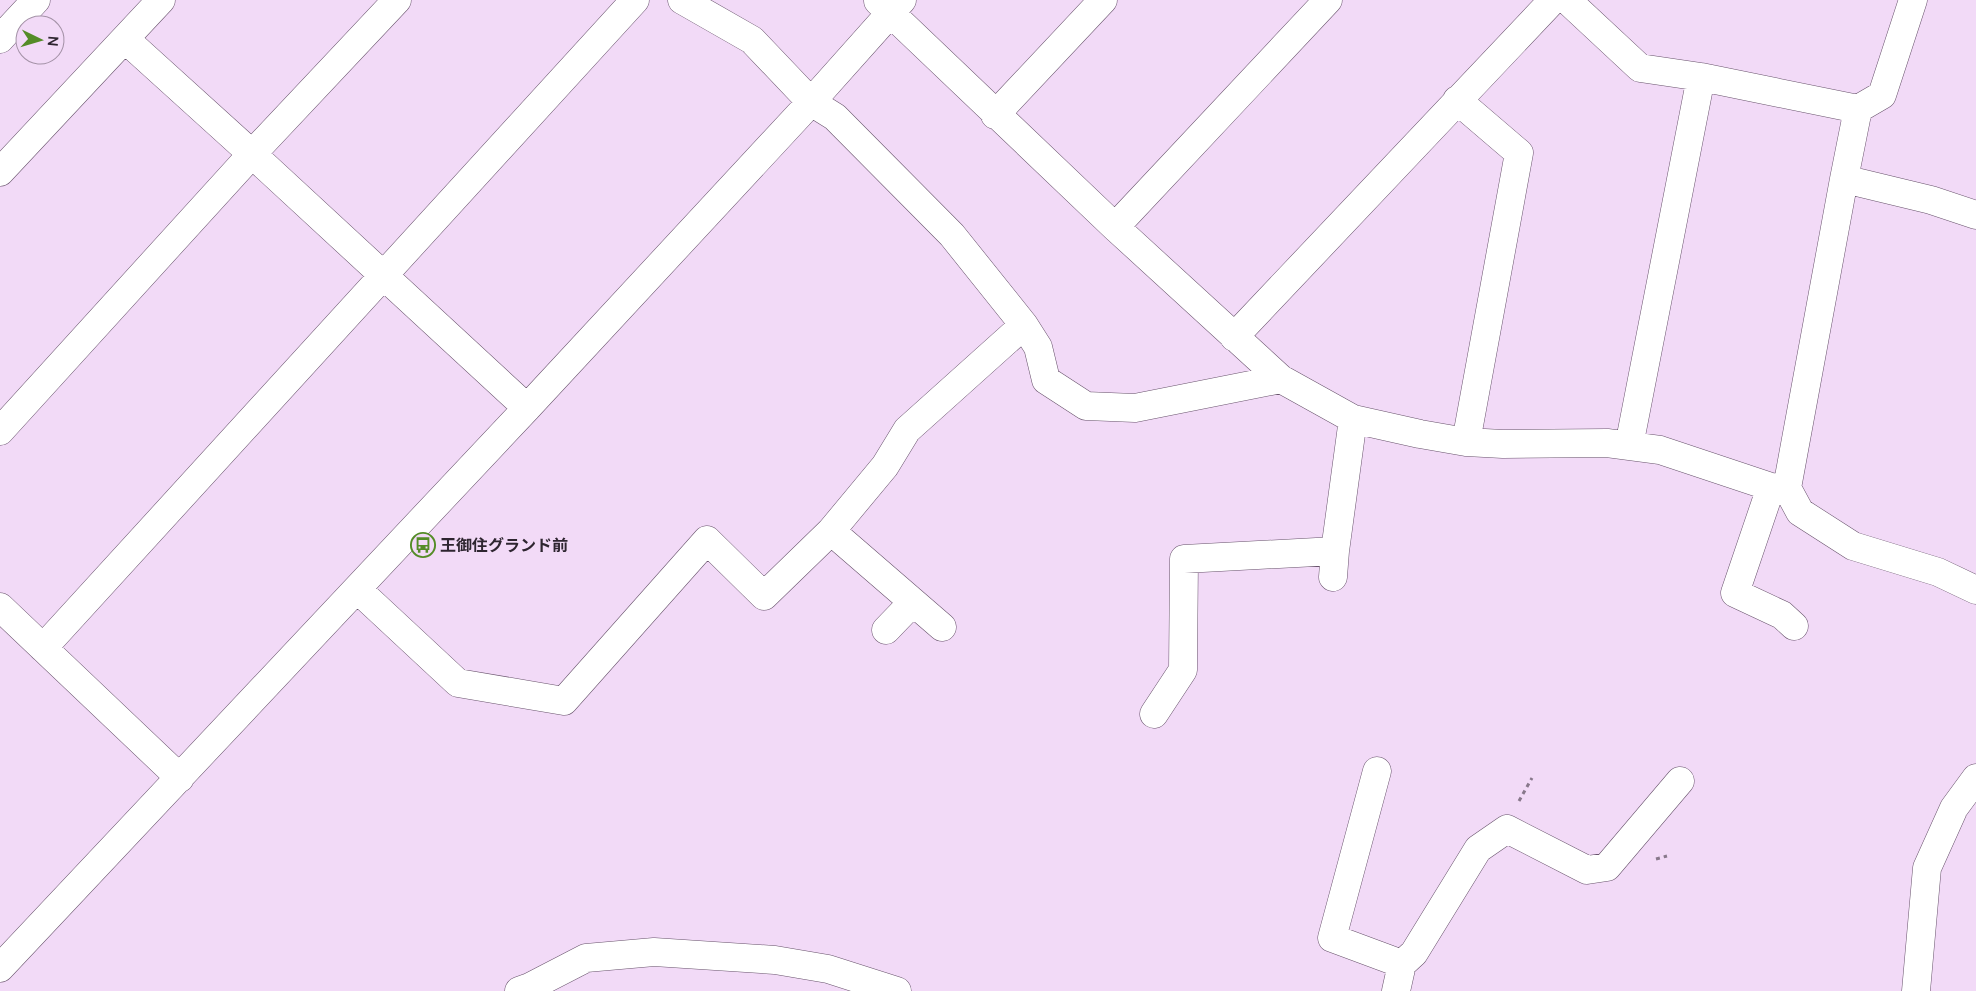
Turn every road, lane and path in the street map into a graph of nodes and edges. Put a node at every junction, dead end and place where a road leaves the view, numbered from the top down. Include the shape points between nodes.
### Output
1 (36, 0) edge
2 (162, 0) edge
3 (396, 0) edge
4 (635, 0) edge
5 (682, 0) edge
6 (1103, 0) edge
7 (1328, 0) edge
8 (1552, 0) edge
9 (1567, 0) edge
10 (1913, 0) edge
11 (890, 4) edge
12 (0, 39) edge
13 (125, 39) junction
14 (1701, 77) junction
15 (1458, 100) junction
16 (811, 102) junction
17 (1858, 109) junction
18 (995, 115) junction
19 (252, 154) junction
20 (0, 172) edge
21 (1844, 179) junction
22 (1976, 215) edge
23 (1115, 227) junction
24 (382, 276) junction
25 (1024, 325) junction
26 (1234, 337) junction
27 (1281, 379) junction
28 (526, 408) junction
29 (1353, 419) junction
30 (0, 431) edge
31 (1466, 442) junction
32 (1629, 446) junction
33 (1779, 488) junction
34 (831, 531) junction
35 (357, 589) junction
36 (1976, 590) edge
37 (912, 603) junction
38 (0, 607) edge
39 (1794, 626) dead end
40 (942, 628) dead end
41 (886, 630) dead end
42 (43, 648) junction
43 (1154, 714) dead end
44 (1376, 770) dead end
45 (180, 778) junction
46 (1976, 778) edge
47 (1680, 781) dead end
48 (1402, 964) junction
49 (0, 968) edge
50 (519, 991) edge
51 (897, 991) edge
52 (1396, 991) edge
53 (1916, 991) edge

1 - 12 street
2 - 13 street
3 - 19 street
4 - 24 street
5 - 16 street via 752,40
6 - 18 street
7 - 23 street
8 - 15 street
9 - 14 street via 1640,68
10 - 17 street via 1882,95
11 - 16 street
11 - 18 street
13 - 19 street
13 - 20 street
14 - 17 street
14 - 32 street
15 - 26 street
15 - 31 street via 1519,153
16 - 25 street via 835,117 952,234
16 - 28 street
17 - 21 street
18 - 23 street
19 - 24 street
19 - 30 street
21 - 22 street via 1931,200
21 - 33 street
23 - 26 street
24 - 28 street
24 - 42 street
25 - 27 street via 1038,348 1046,380 1086,406 1134,408
25 - 34 street via 907,430 885,466
26 - 27 street
27 - 29 street
28 - 35 street
29 - 31 street
29 - 43 street via 1334,564 1184,559 1172,635 1183,670
31 - 32 street
32 - 33 street via 1660,450
33 - 36 street via 1800,512 1853,546 1938,572
33 - 39 street via 1735,593 1782,615
34 - 35 street via 764,596 707,540 564,701 458,683
34 - 37 street
35 - 45 street
37 - 40 street
37 - 41 street
38 - 42 street
42 - 45 street
44 - 48 street via 1380,805 1329,949
45 - 49 street
46 - 53 street via 1954,808 1927,868
47 - 48 street via 1607,867 1587,870 1507,828 1478,849 1414,953
48 - 52 street
50 - 51 street via 586,958 654,952 775,960 828,970

